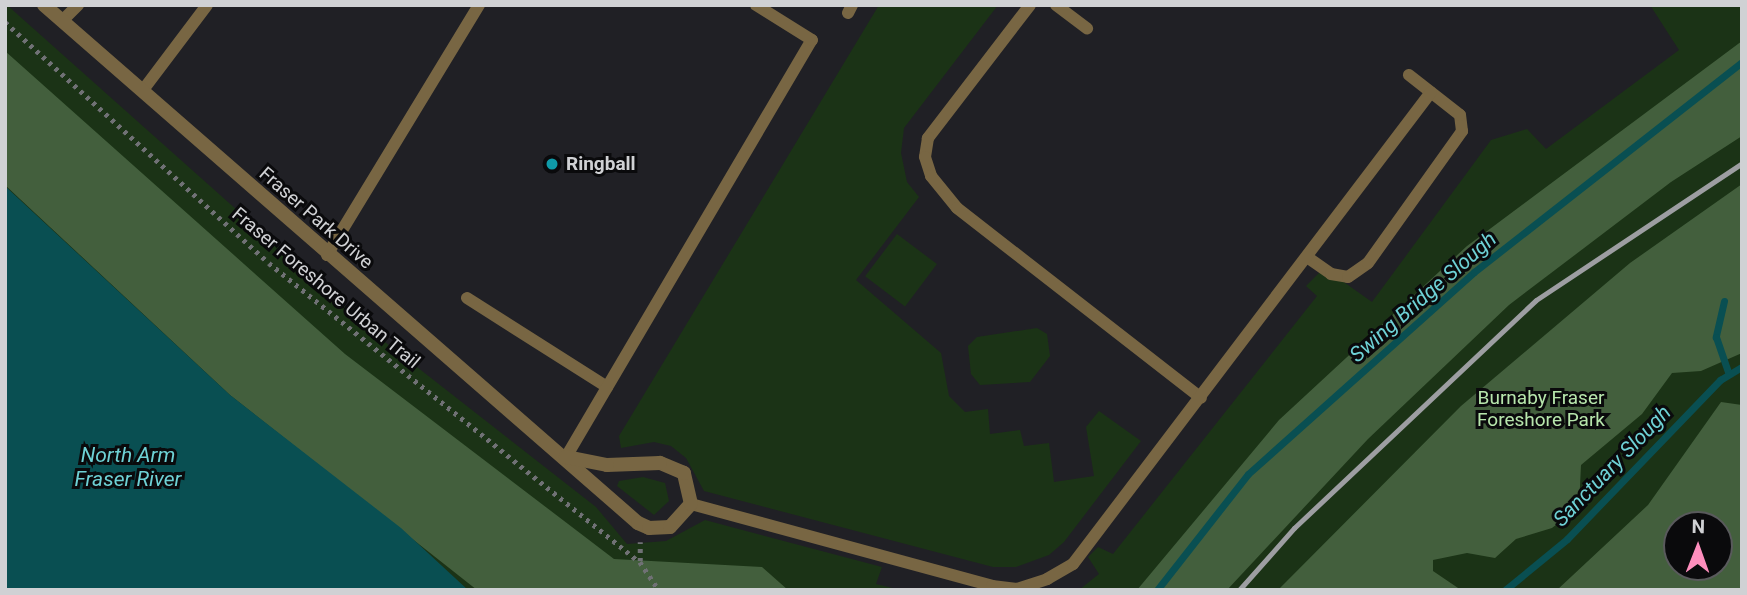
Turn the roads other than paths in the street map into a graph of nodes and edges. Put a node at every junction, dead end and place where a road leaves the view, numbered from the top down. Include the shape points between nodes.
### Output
1 (44, 5) edge
2 (78, 5) edge
3 (207, 5) edge
4 (479, 5) edge
5 (756, 5) edge
6 (1030, 5) edge
7 (1056, 5) edge
8 (62, 21) junction
9 (1087, 28) dead end
10 (1409, 75) dead end
11 (143, 90) junction
12 (1431, 92) junction
13 (327, 255) junction
14 (1307, 257) junction
15 (467, 298) dead end
16 (607, 387) junction
17 (1201, 398) junction
18 (566, 457) junction
19 (691, 503) junction

1 - 8 street, Fraser Park Drive
2 - 8 lane
3 - 11 lane
4 - 13 lane
5 - 16 lane via 812,40
6 - 17 lane via 928,138 925,157 932,176 957,208
7 - 9 lane
8 - 11 street, Fraser Park Drive
10 - 12 lane
11 - 13 street, Fraser Park Drive
12 - 14 lane
12 - 14 lane via 1460,115 1461,131 1368,262 1348,277 1331,274
13 - 18 street, Fraser Park Drive
14 - 17 lane
15 - 16 lane
16 - 18 lane
17 - 19 lane via 1073,564 1017,589
18 - 19 street, Fraser Park Drive via 607,465 660,463 684,473
18 - 19 street, Fraser Park Drive via 649,528 670,527

